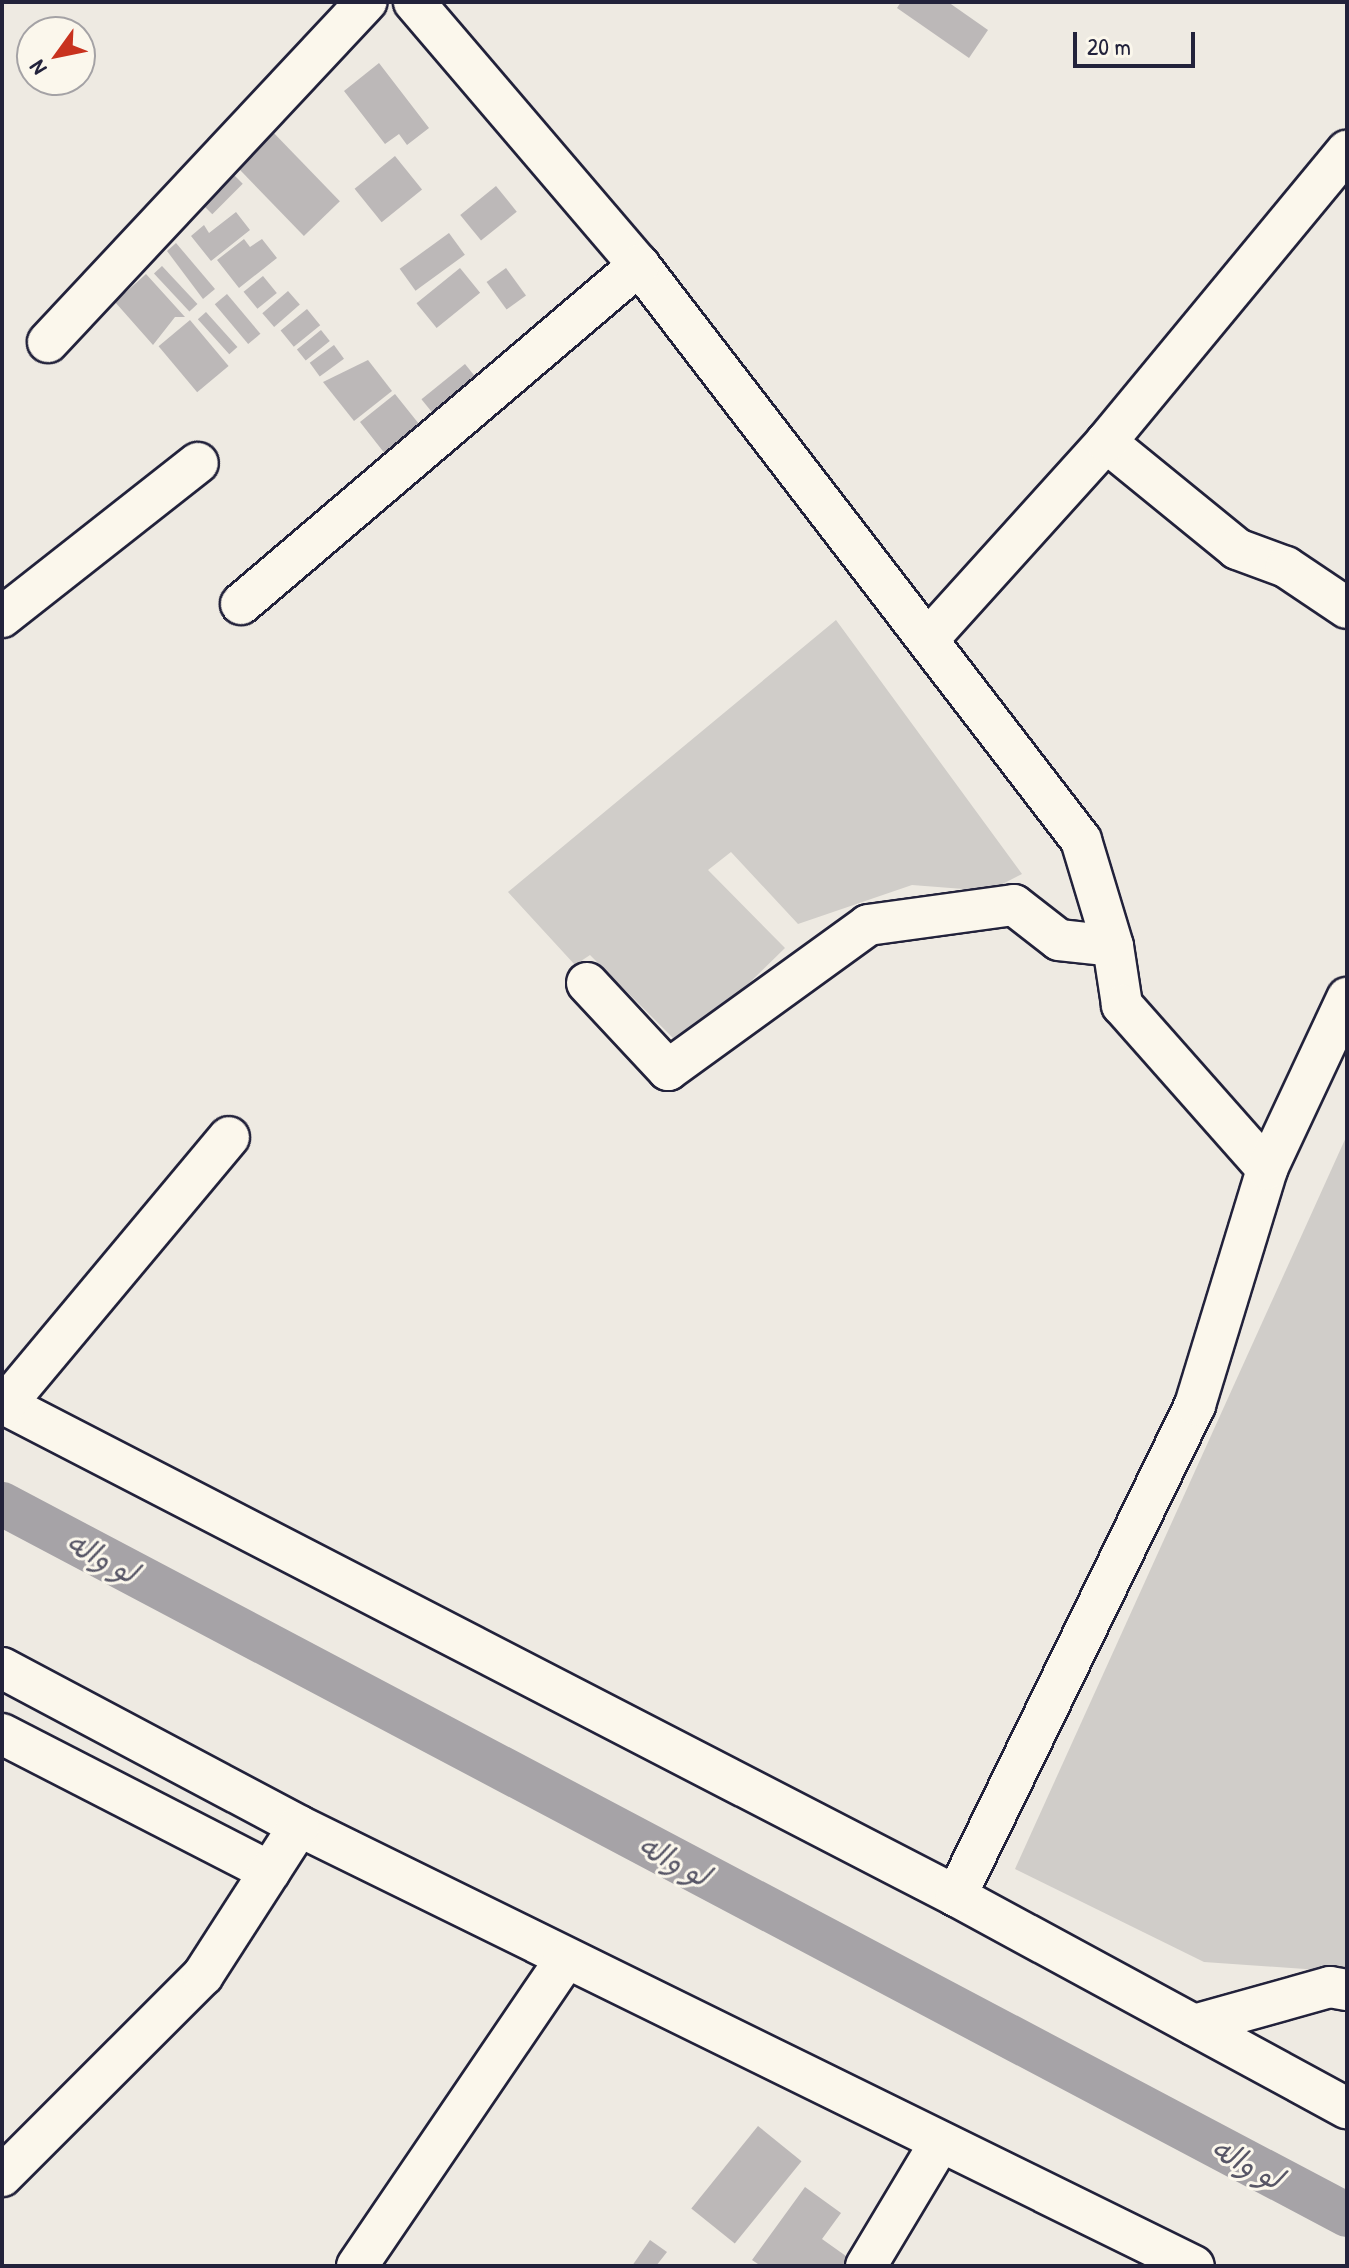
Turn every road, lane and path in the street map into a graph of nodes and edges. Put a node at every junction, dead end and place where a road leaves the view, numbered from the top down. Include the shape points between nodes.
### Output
1 (366, 2) edge
2 (414, 2) edge
3 (1347, 151) edge
4 (639, 265) junction
5 (48, 342) dead end
6 (1106, 442) junction
7 (198, 463) dead end
8 (241, 604) dead end
9 (1347, 608) edge
10 (2, 617) edge
11 (930, 637) junction
12 (1113, 946) junction
13 (587, 983) dead end
14 (1347, 998) edge
15 (229, 1137) dead end
16 (1267, 1169) junction
17 (4, 1404) edge
18 (2, 1668) edge
19 (2, 1734) edge
20 (299, 1826) junction
21 (270, 1872) junction
22 (956, 1896) junction
23 (566, 1959) junction
24 (1347, 1990) edge
25 (1194, 2025) junction
26 (1347, 2108) edge
27 (939, 2144) junction
28 (2, 2176) edge
29 (357, 2266) edge
30 (866, 2266) edge
31 (1194, 2266) edge

1 - 5 street
2 - 4 street
3 - 6 street
4 - 8 street
4 - 11 street
6 - 9 street via 1237,549 1286,567
6 - 11 street
7 - 10 street
11 - 12 street via 1081,840
12 - 13 street via 1059,940 1014,905 868,925 668,1070
12 - 16 street via 1122,1005
14 - 16 street
15 - 17 street
16 - 22 street via 1195,1405
17 - 22 street
18 - 20 street
19 - 21 street
20 - 21 street
20 - 23 street
21 - 28 street via 203,1975
22 - 25 street
23 - 27 street
23 - 29 street
24 - 25 street via 1330,1987
25 - 26 street
27 - 30 street
27 - 31 street

